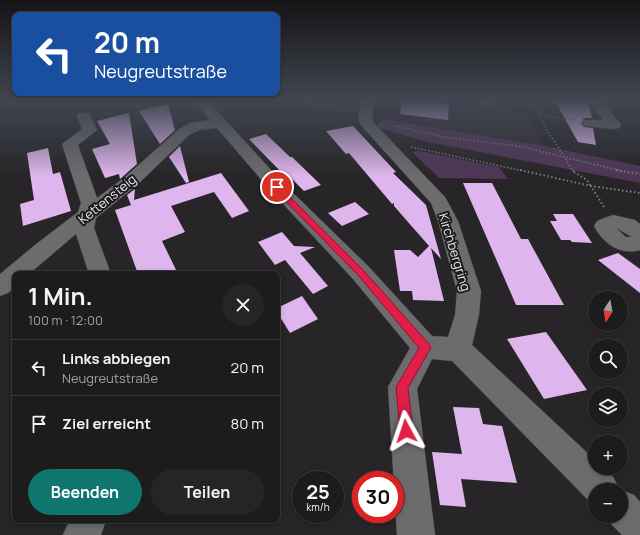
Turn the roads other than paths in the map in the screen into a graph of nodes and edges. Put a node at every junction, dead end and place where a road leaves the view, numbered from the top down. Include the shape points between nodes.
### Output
1 (88, 126) edge
2 (195, 126) edge
3 (223, 126) edge
4 (369, 126) edge
5 (87, 215) junction
6 (613, 221) road end
7 (639, 243) edge
8 (18, 271) edge
9 (99, 271) edge
10 (12, 276) edge
11 (0, 287) edge
12 (425, 348) junction
13 (458, 349) junction
14 (595, 483) edge
15 (628, 515) edge
16 (87, 523) edge
17 (640, 527) edge
18 (82, 535) edge
19 (416, 535) edge

1 - 5 street via 90,130 70,144 90,203
2 - 5 street, Kettensteig via 184,132 131,181
3 - 12 street via 277,187 361,273
4 - 13 street, Kirchbergring via 439,201 448,221 469,292 467,315
5 - 8 street, Kettensteig
5 - 9 street via 84,228
6 - 7 street via 604,226 608,235 621,243
10 - 11 street, Kettensteig
12 - 13 street
12 - 19 street via 402,387
13 - 14 street
15 - 17 street
16 - 18 street

